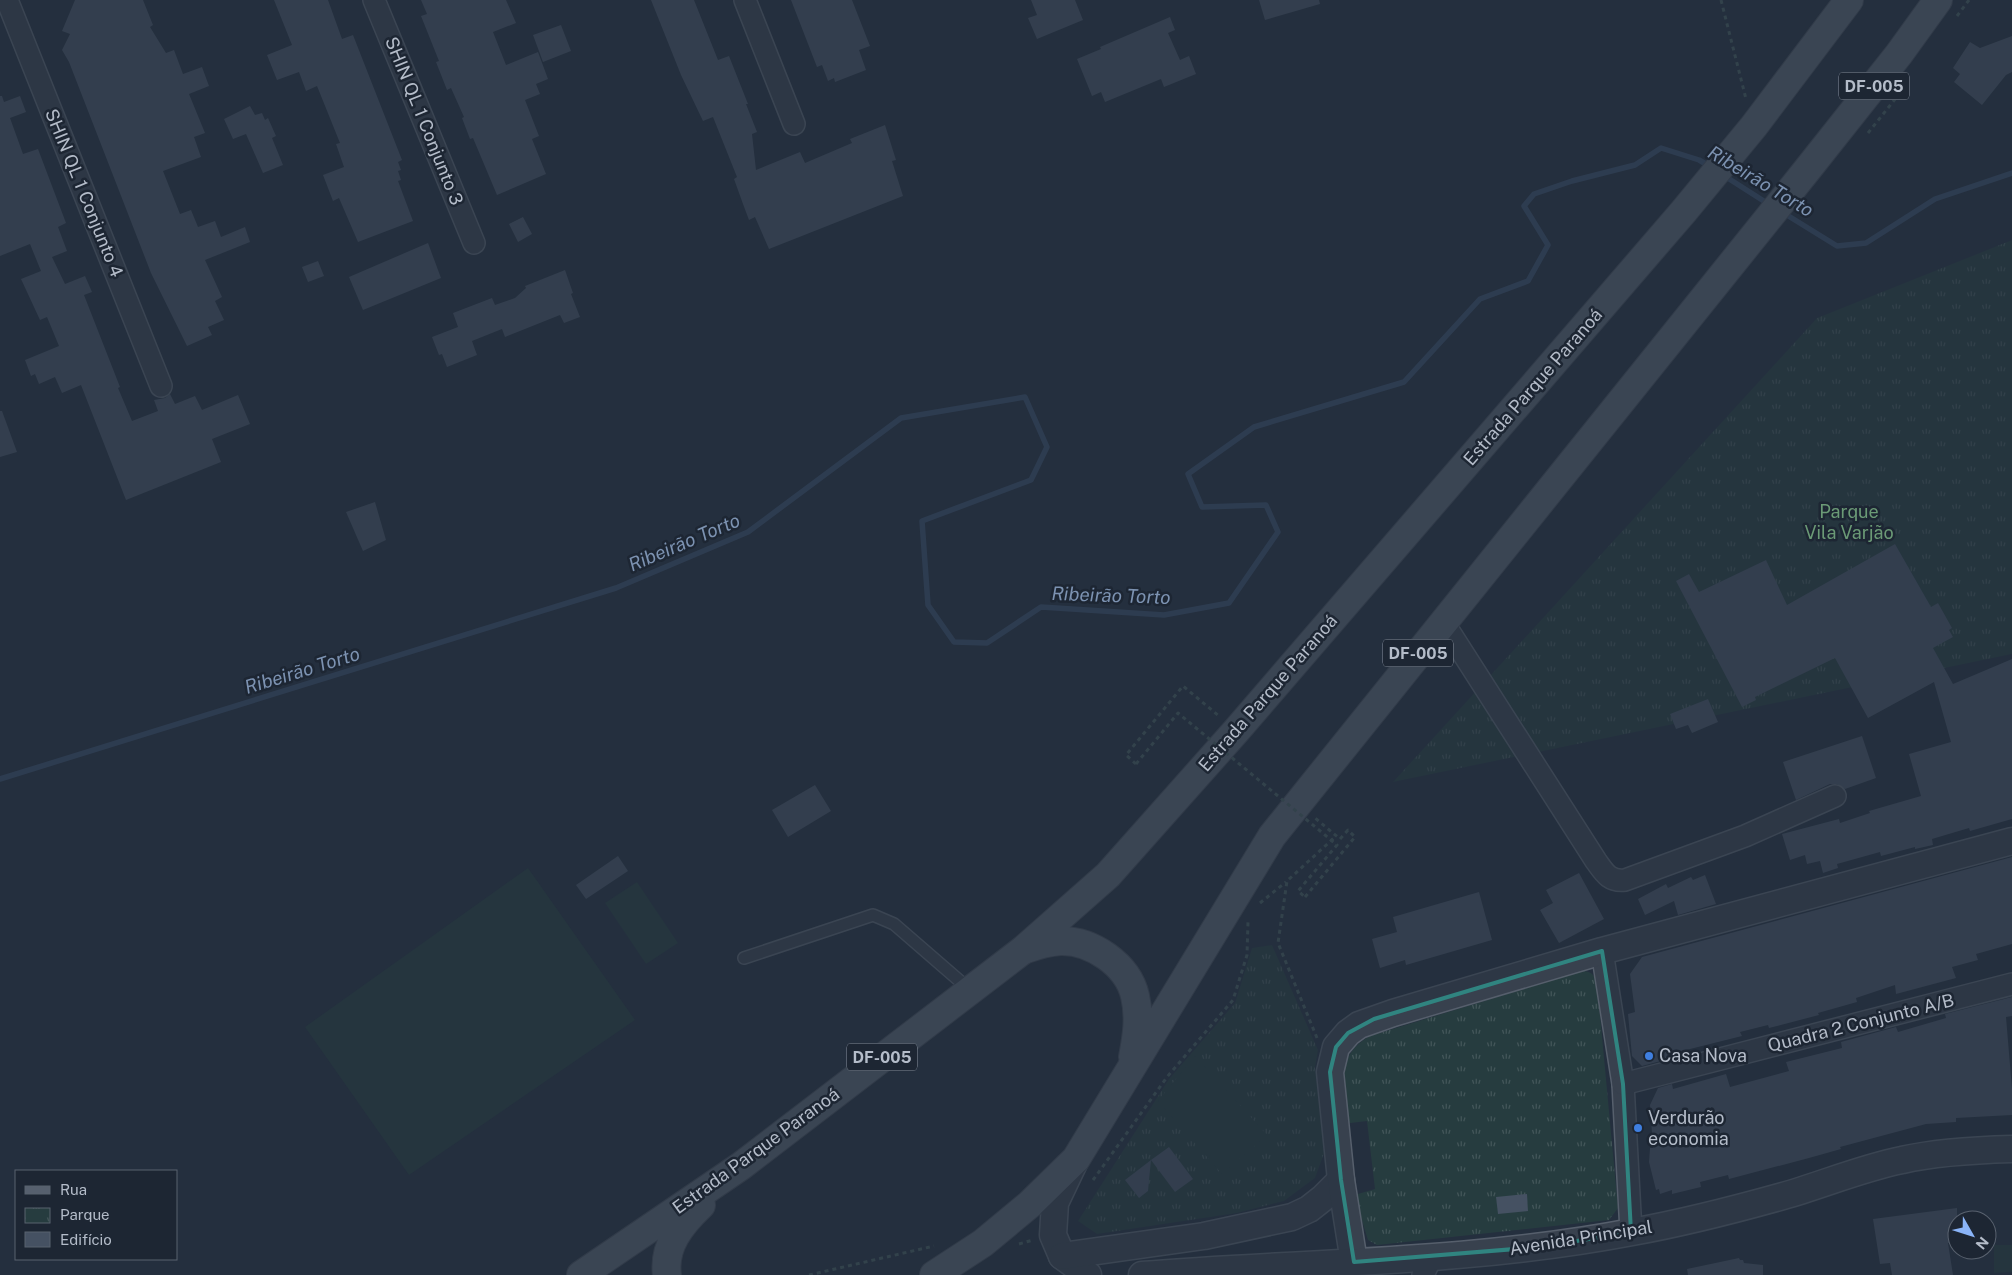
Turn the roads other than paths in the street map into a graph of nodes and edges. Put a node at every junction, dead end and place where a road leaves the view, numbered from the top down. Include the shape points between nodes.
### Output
1 (7, 0) edge
2 (374, 0) edge
3 (745, 0) edge
4 (1849, 0) edge
5 (1938, 0) edge
6 (794, 124) dead end
7 (474, 243) dead end
8 (161, 386) dead end
9 (1443, 622) junction
10 (1835, 796) dead end
11 (2012, 841) edge
12 (1023, 950) junction
13 (1602, 951) junction
14 (744, 958) dead end
15 (2012, 984) edge
16 (969, 989) junction
17 (1130, 1071) junction
18 (1623, 1084) junction
19 (2012, 1149) edge
20 (1076, 1159) junction
21 (741, 1166) junction
22 (1340, 1180) junction
23 (1631, 1232) junction
24 (1058, 1246) junction
25 (1354, 1262) junction
26 (1427, 1267) edge
27 (1201, 1273) edge
28 (581, 1275) edge
29 (667, 1275) edge
30 (934, 1275) edge
31 (1088, 1275) edge
32 (1142, 1275) edge

1 - 8 street, SHIN QL 1 Conjunto 4
2 - 7 street, SHIN QL 1 Conjunto 3
3 - 6 street
4 - 12 main road, Estrada Parque Paranoá / DF-005 via 1750,115 1684,212 1236,731 1108,875
5 - 9 main road, DF-005 via 1807,170
9 - 10 street via 1596,860 1613,879 1625,880 1745,836
9 - 17 main road, DF-005 via 1272,836
11 - 13 street
12 - 16 main road, Estrada Parque Paranoá / DF-005
12 - 17 main road via 1062,941 1080,944 1103,953 1121,968 1135,994 1138,1011 1138,1031
13 - 18 street
13 - 22 street via 1393,1013 1359,1025 1348,1033 1336,1048 1330,1072
14 - 16 lane via 873,915 894,924
15 - 18 street, Quadra 2 Conjunto A/B
16 - 21 main road, Estrada Parque Paranoá / DF-005
17 - 20 main road, DF-005
18 - 23 street
19 - 23 street, Avenida Principal via 1901,1160 1782,1196
20 - 24 street via 1055,1203
20 - 30 main road, DF-005 via 1030,1204 983,1243
21 - 28 main road, Estrada Parque Paranoá / DF-005
21 - 29 main road via 688,1218 672,1239
22 - 24 street via 1323,1198 1292,1217 1204,1236
22 - 25 street
23 - 26 street, Avenida Principal
24 - 31 street
25 - 26 street, Avenida Principal
25 - 27 street, Avenida Principal
27 - 32 street, Avenida Principal

